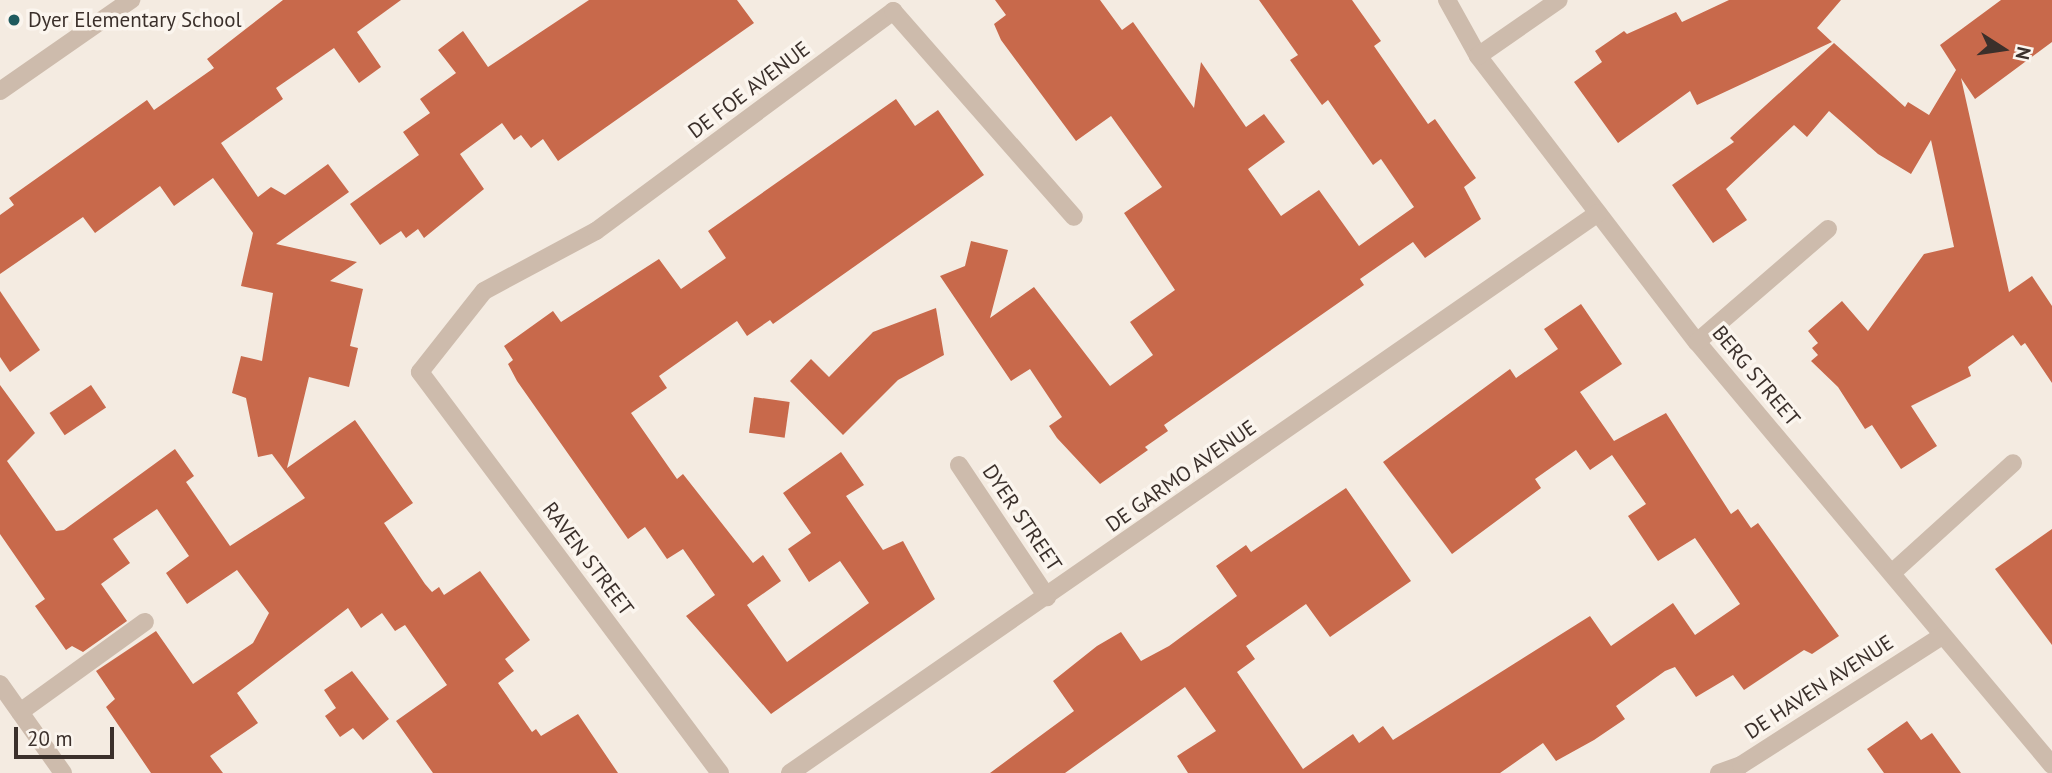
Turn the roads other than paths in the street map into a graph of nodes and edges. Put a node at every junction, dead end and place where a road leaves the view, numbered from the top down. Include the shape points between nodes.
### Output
1 (131, 0) edge
2 (1447, 0) edge
3 (1559, 0) edge
4 (1478, 56) junction
5 (0, 91) edge
6 (1598, 213) junction
7 (1074, 217) dead end
8 (1828, 229) dead end
9 (1697, 342) junction
10 (420, 372) joint
11 (2013, 463) dead end
12 (959, 465) dead end
13 (1893, 572) junction
14 (1047, 597) junction
15 (145, 622) dead end
16 (1942, 636) junction
17 (0, 684) edge
18 (20, 712) junction
19 (2052, 765) edge
20 (63, 773) edge
21 (720, 773) edge
22 (790, 773) edge
23 (1719, 773) edge

1 - 5 street
2 - 4 street, BERG STREET
3 - 4 street
4 - 6 street, BERG STREET
6 - 9 street, BERG STREET
6 - 14 street, DE GARMO AVENUE
7 - 10 street, DE FOE AVENUE via 893,11 596,232 484,291
8 - 9 street
9 - 13 street, BERG STREET
10 - 21 street, RAVEN STREET
11 - 13 street
12 - 14 street, DYER STREET
13 - 16 street, BERG STREET
14 - 22 street, DE GARMO AVENUE
15 - 18 street
16 - 19 street, BERG STREET
16 - 23 street, DE HAVEN AVENUE via 1741,765
17 - 18 street
18 - 20 street

